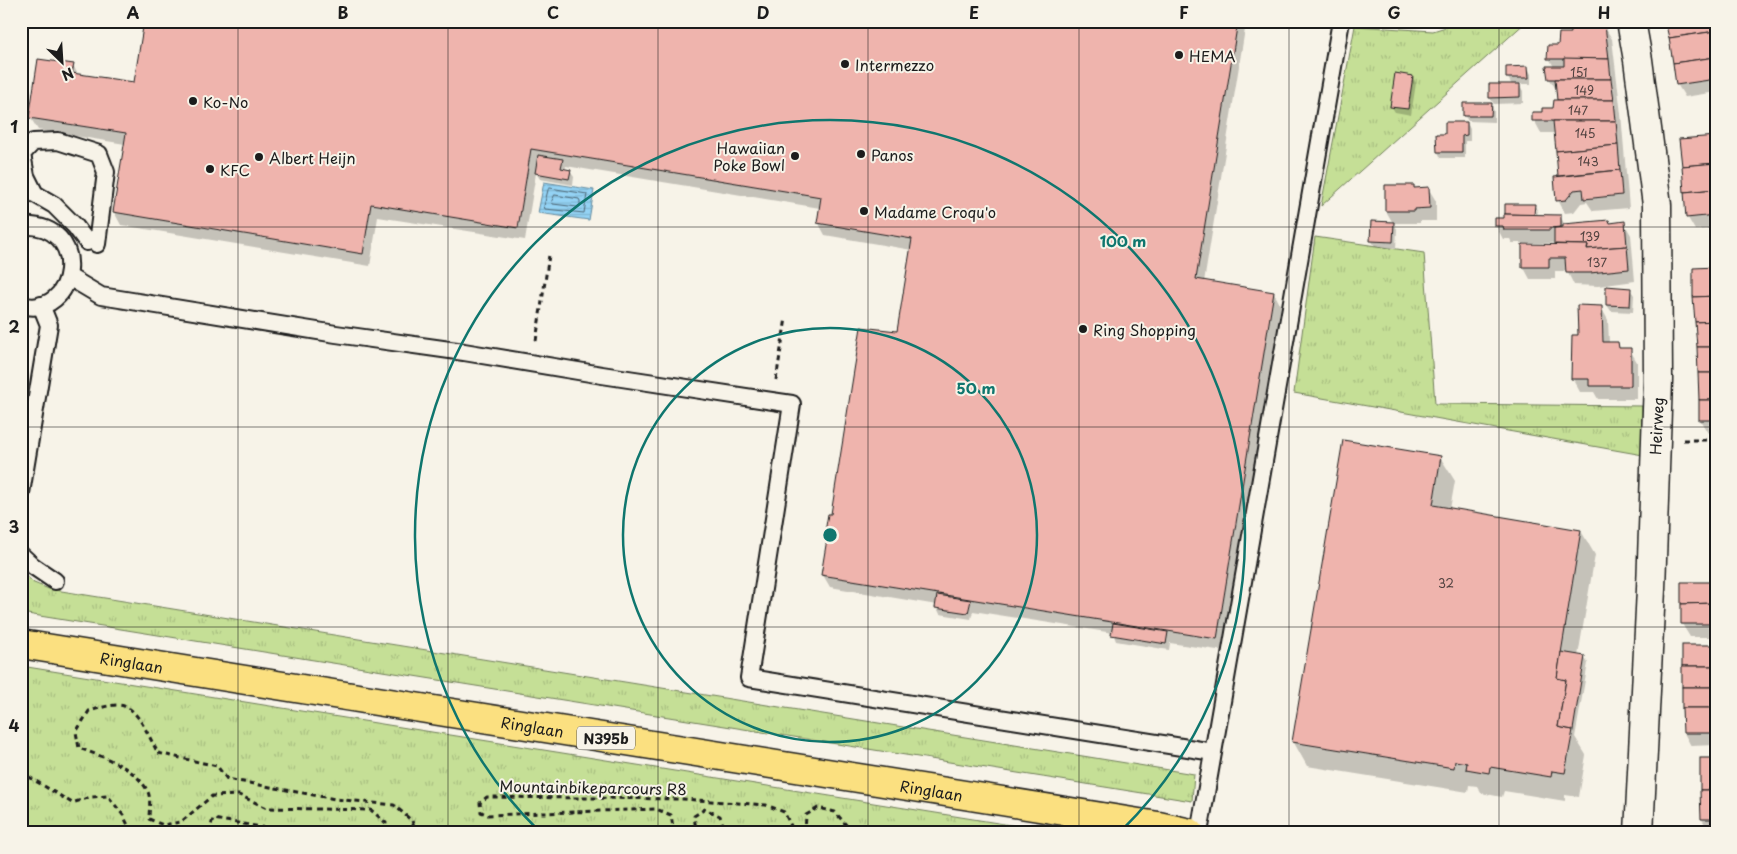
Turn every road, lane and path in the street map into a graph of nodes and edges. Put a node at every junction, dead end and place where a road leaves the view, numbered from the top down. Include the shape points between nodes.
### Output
1 (1341, 21) edge
2 (1630, 21) edge
3 (21, 226) edge
4 (92, 243) joint
5 (549, 255) dead end
6 (69, 277) junction
7 (21, 305) edge
8 (41, 305) junction
9 (533, 363) junction
10 (21, 493) edge
11 (21, 556) edge
12 (55, 581) dead end
13 (21, 644) edge
14 (1213, 752) junction
15 (21, 772) edge
16 (132, 833) edge
17 (209, 833) edge
18 (298, 833) edge
19 (384, 833) edge
20 (416, 833) edge
21 (672, 833) edge
22 (699, 833) edge
23 (726, 833) edge
24 (792, 833) edge
25 (805, 833) edge
26 (853, 833) edge
27 (1190, 833) edge
28 (1199, 833) edge
29 (1639, 833) edge

1 - 14 lane
2 - 29 street, Heirweg via 1657,205 1658,380
3 - 6 lane via 47,229 59,237 71,262
4 - 4 lane via 54,205 35,194 26,176 22,154 33,142 58,140 99,154 106,172
5 - 9 path
6 - 8 lane via 64,289 53,300
6 - 9 lane via 101,296
7 - 8 lane
8 - 10 lane via 49,325
9 - 14 lane via 792,404 749,678
11 - 12 lane
13 - 27 main road, Ringlaan / N395b
14 - 28 lane
15 - 16 path via 72,803 108,796
17 - 18 path via 213,819
19 - 20 path via 386,823 371,810 267,808 239,794 212,796 181,822 163,825 149,819 149,793 136,774 79,748 76,732 89,710 126,706 137,715 158,754 217,766 227,779 335,799 394,805 412,821
21 - 24 path, Mountainbikeparcours R8 via 671,815 656,809 488,815 480,812 480,803 487,797 683,800 766,805 784,812
22 - 23 path, Mountainbikeparcours R8 via 694,816 706,809 720,816
25 - 26 path via 806,815 818,808 835,812

